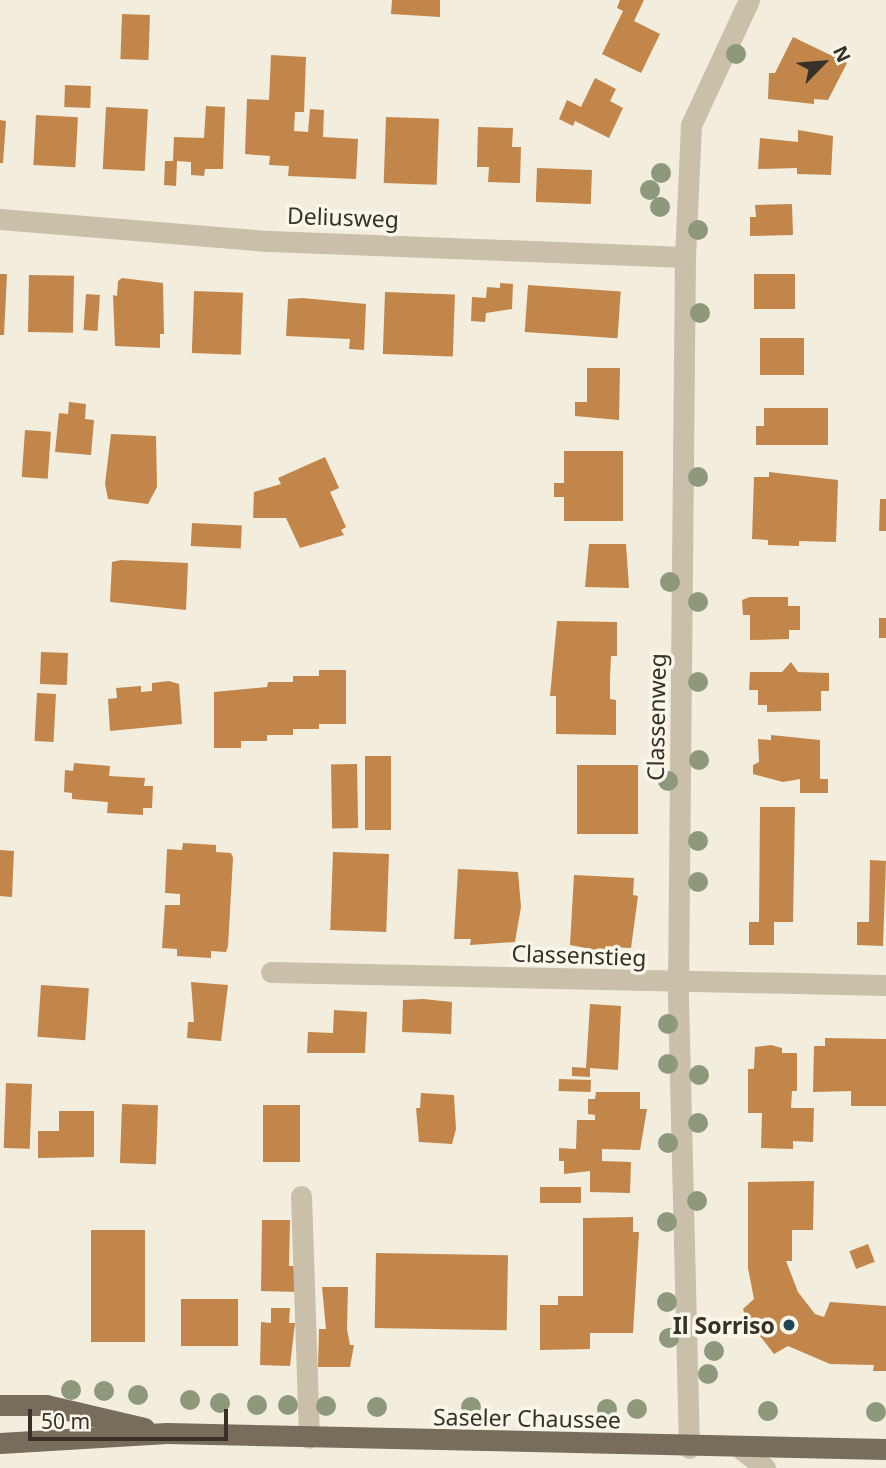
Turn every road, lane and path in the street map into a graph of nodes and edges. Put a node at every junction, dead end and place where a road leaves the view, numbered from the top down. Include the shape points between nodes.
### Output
1 (749, 0) edge
2 (0, 219) edge
3 (685, 257) junction
4 (271, 972) dead end
5 (678, 984) junction
6 (886, 985) edge
7 (301, 1196) dead end
8 (0, 1405) edge
9 (167, 1433) junction
10 (309, 1438) junction
11 (0, 1443) edge
12 (689, 1448) junction
13 (741, 1449) junction
14 (886, 1449) edge
15 (765, 1468) edge

1 - 3 street, Classenweg via 691,125
2 - 3 street, Deliusweg via 270,241
3 - 5 street, Classenweg
4 - 5 street, Classenstieg
5 - 6 street, Classenstieg
5 - 12 street, Classenweg
7 - 10 street
8 - 9 main road, Saseler Chaussee via 46,1405
9 - 10 main road, Saseler Chaussee
9 - 11 main road, Saseler Chaussee
10 - 12 main road, Saseler Chaussee
12 - 13 main road, Saseler Chaussee
13 - 14 main road, Saseler Chaussee
13 - 15 street

